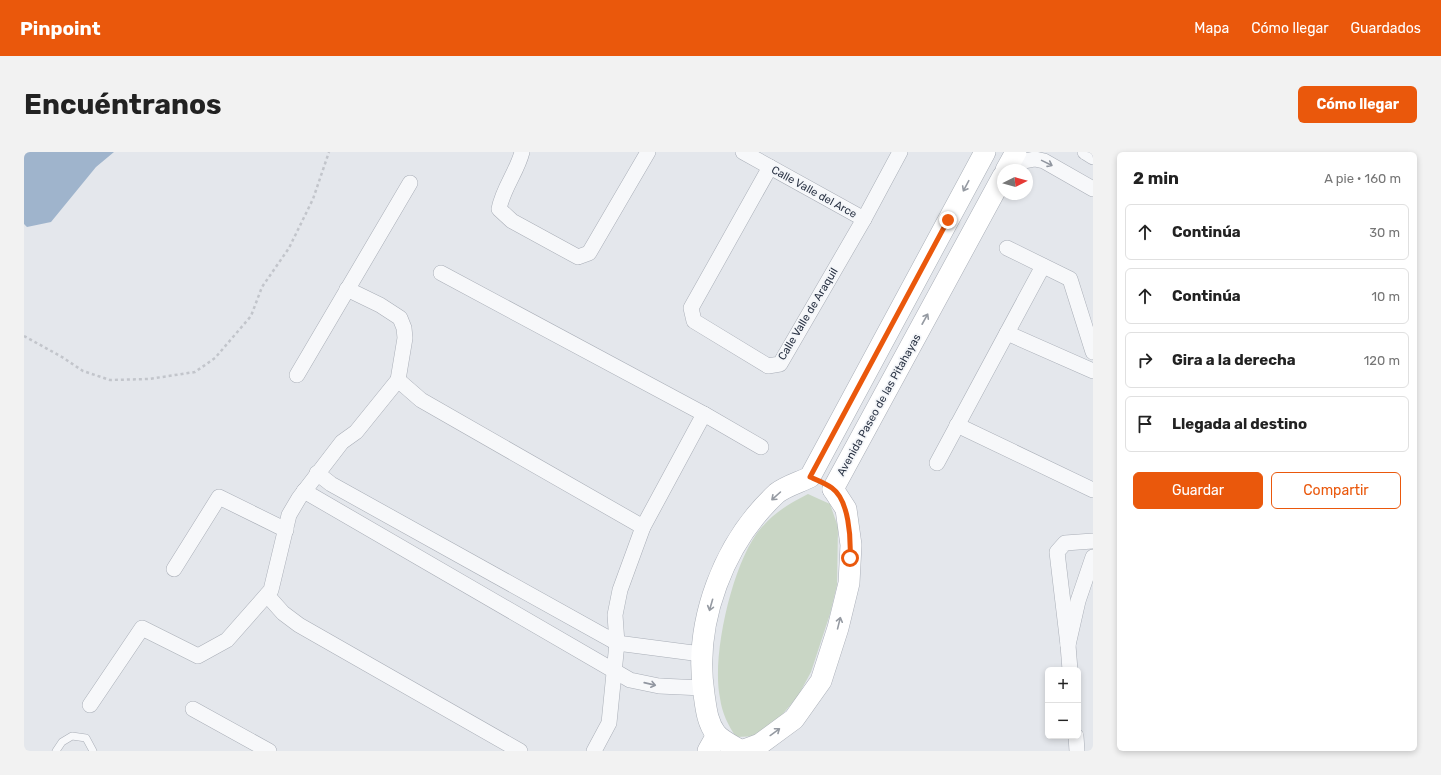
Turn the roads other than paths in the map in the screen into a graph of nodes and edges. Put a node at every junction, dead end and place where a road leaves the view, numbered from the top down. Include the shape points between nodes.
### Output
1 (522, 152) edge
2 (648, 152) edge
3 (743, 152) edge
4 (900, 152) edge
5 (985, 152) edge
6 (1085, 152) edge
7 (1093, 157) edge
8 (1016, 164) edge
9 (770, 167) junction
10 (410, 183) dead end
11 (997, 188) edge
12 (1093, 189) edge
13 (864, 219) junction
14 (1007, 248) dead end
15 (1043, 266) junction
16 (442, 273) dead end
17 (347, 289) junction
18 (1007, 332) junction
19 (1093, 352) edge
20 (1093, 371) edge
21 (298, 375) dead end
22 (398, 380) junction
23 (704, 414) junction
24 (957, 425) junction
25 (761, 447) dead end
26 (937, 463) dead end
27 (317, 473) junction
28 (810, 477) junction
29 (833, 489) junction
30 (1093, 490) edge
31 (304, 491) junction
32 (643, 527) junction
33 (286, 530) junction
34 (1093, 541) edge
35 (1093, 557) edge
36 (174, 569) dead end
37 (267, 595) junction
38 (618, 643) junction
39 (1068, 645) junction
40 (701, 654) junction
41 (1070, 667) edge
42 (614, 670) junction
43 (703, 688) junction
44 (90, 705) dead end
45 (193, 709) dead end
46 (1076, 739) edge
47 (712, 743) edge
48 (56, 751) edge
49 (93, 751) edge
50 (269, 751) edge
51 (520, 751) edge
52 (594, 751) edge
53 (741, 751) edge
54 (1078, 751) edge

1 - 2 street via 499,209 512,221 578,257 589,253
3 - 9 street, Calle Valle del Arce
4 - 13 street, Calle Valle de Araquil
5 -> 28 street
6 - 7 street
8 -> 12 street via 1034,159 1044,161
9 - 13 street, Calle Valle del Arce
9 - 13 street, Calle Valle de Araquil via 691,308 694,321 768,366 780,364
10 - 17 street
29 -> 11 street, Avenida Paseo de las Pitahayas
14 - 15 street
15 - 18 street
15 - 19 street via 1070,279
16 - 23 street
17 - 21 street
17 - 22 street via 400,318 405,338
18 - 20 street
18 - 24 street
22 - 27 street via 371,415 356,432 342,442
22 - 32 street via 421,400
23 - 25 street
23 - 32 street
24 - 26 street
24 - 30 street
27 - 31 street
27 - 38 street via 331,484
28 - 29 street
28 -> 40 street via 779,492 750,522 725,562 709,608
53 -> 29 street, Avenida Paseo de las Pitahayas via 760,744 794,719 821,681 849,583 851,545 846,509
31 - 33 street via 289,515
31 - 42 street
32 - 38 street via 619,596 615,615
33 - 36 street via 219,497
33 - 37 street via 271,590
34 - 39 street via 1065,543 1057,552
35 - 39 street via 1078,602
37 - 44 street via 227,640 198,656 142,628
37 - 51 street via 283,613 299,625
38 - 40 street
38 - 42 street
39 - 41 street
40 - 43 street
42 -> 43 street via 630,680 659,686
42 - 52 street via 609,722
43 - 47 street
45 - 50 street
46 - 54 street
47 - 53 street
48 - 49 lane via 62,742 72,736 86,738

